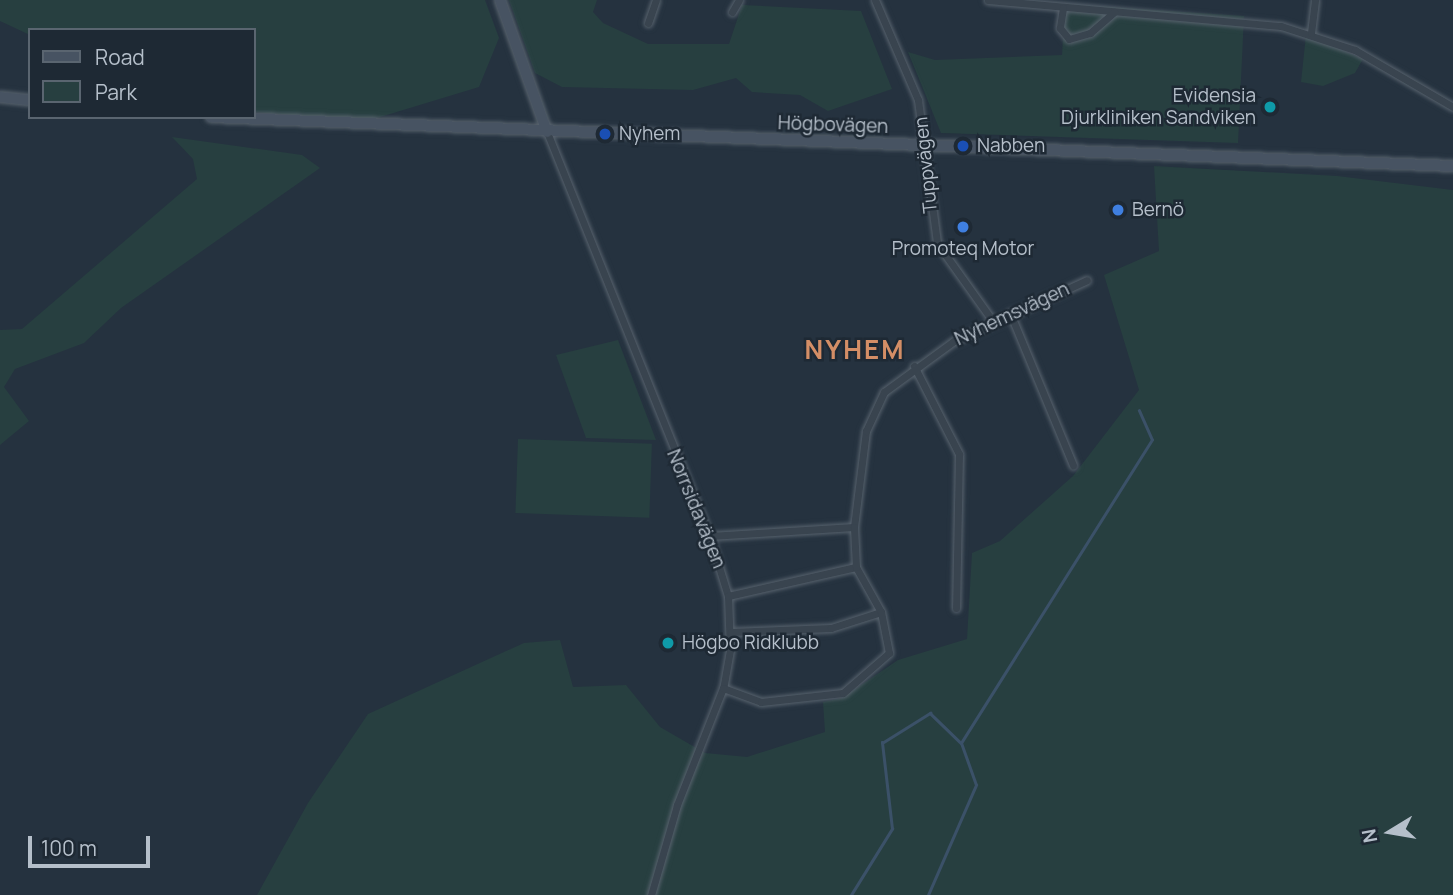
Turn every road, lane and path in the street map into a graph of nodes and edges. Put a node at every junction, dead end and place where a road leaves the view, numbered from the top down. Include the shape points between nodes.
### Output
1 (500, 0) edge
2 (656, 0) edge
3 (739, 0) edge
4 (875, 0) edge
5 (988, 0) edge
6 (1315, 0) edge
7 (1063, 8) junction
8 (732, 12) dead end
9 (1114, 12) junction
10 (648, 23) dead end
11 (1311, 33) junction
12 (0, 97) edge
13 (28, 100) edge
14 (1453, 107) edge
15 (256, 119) edge
16 (547, 132) junction
17 (925, 145) junction
18 (1453, 166) edge
19 (1087, 280) dead end
20 (1010, 313) junction
21 (992, 320) junction
22 (914, 366) junction
23 (1073, 465) dead end
24 (853, 527) junction
25 (710, 536) junction
26 (856, 567) junction
27 (728, 596) junction
28 (956, 608) dead end
29 (881, 611) junction
30 (731, 632) junction
31 (723, 688) junction
32 (651, 895) edge

1 - 16 main road
2 - 10 street
3 - 8 street
4 - 17 street, Tuppvägen via 914,87
5 - 7 street
6 - 11 street
7 - 9 street
7 - 9 street via 1060,28 1069,39 1090,33
9 - 11 street
11 - 14 street via 1355,50
12 - 13 main road
15 - 16 main road, Högbovägen
16 - 17 main road, Högbovägen
16 - 25 street, Norrsidavägen
17 - 18 main road, Högbovägen
17 - 21 street, Tuppvägen via 937,243
19 - 20 street, Nyhemsvägen
20 - 21 street, Nyhemsvägen
20 - 23 street
21 - 22 street, Nyhemsvägen
22 - 24 street, Nyhemsvägen via 884,391 869,416
22 - 28 street via 959,454
24 - 25 street
24 - 26 street, Nyhemsvägen
25 - 27 street, Norrsidavägen
26 - 27 street
26 - 29 street, Nyhemsvägen
27 - 30 street, Norrsidavägen
29 - 30 street via 831,628
29 - 31 street via 889,653 843,693 761,702
30 - 31 street, Norrsidavägen
31 - 32 street, Norrsidavägen via 677,805

